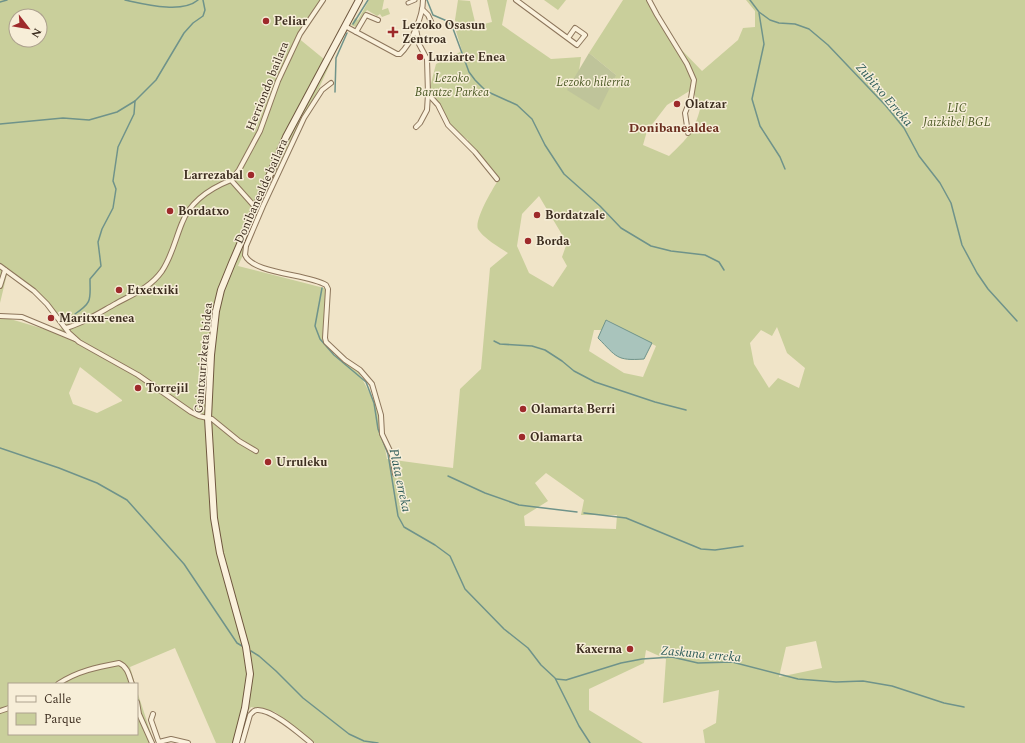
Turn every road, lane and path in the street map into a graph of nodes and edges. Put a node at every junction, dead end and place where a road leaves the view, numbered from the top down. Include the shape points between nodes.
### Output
1 (323, 0) edge
2 (359, 0) edge
3 (415, 0) edge
4 (422, 0) edge
5 (516, 0) edge
6 (649, 0) edge
7 (408, 3) dead end
8 (422, 9) junction
9 (378, 20) dead end
10 (345, 26) junction
11 (433, 26) dead end
12 (416, 29) junction
13 (356, 32) junction
14 (568, 38) dead end
15 (331, 83) dead end
16 (428, 94) junction
17 (416, 127) dead end
18 (688, 133) dead end
19 (497, 179) dead end
20 (232, 180) junction
21 (255, 207) junction
22 (0, 266) edge
23 (5, 270) junction
24 (0, 286) edge
25 (0, 316) edge
26 (66, 328) junction
27 (75, 339) junction
28 (208, 418) junction
29 (256, 451) dead end
30 (395, 474) dead end
31 (60, 683) edge
32 (132, 683) edge
33 (138, 708) edge
34 (153, 714) dead end
35 (159, 742) edge
36 (152, 743) edge
37 (188, 743) edge
38 (236, 743) edge
39 (242, 743) edge
40 (311, 743) edge

1 - 20 street, Herriondo bailara via 300,34 278,81 260,132
2 - 10 main road, Gaintxurizketa bidea
3 - 7 street
4 - 8 street
5 - 14 street
6 - 18 street via 694,80 685,113
8 - 11 street
8 - 12 street
9 - 13 street via 366,15
10 - 13 street
10 - 21 main road, Gaintxurizketa bidea via 286,137
12 - 13 street via 398,54
12 - 16 street via 427,59
15 - 30 street, Donibanealde bailara via 322,90 304,118 263,206 246,246 245,256 250,263 258,266 313,279 326,285 326,342 360,370 372,384 381,415 382,434 392,455
16 - 17 street via 427,110
16 - 19 street via 438,105 448,125
20 - 21 street
20 - 26 street via 203,196 188,211 170,258 148,286 90,320
21 - 28 main road, Gaintxurizketa bidea via 218,299 211,355
22 - 23 street
23 - 24 street
23 - 26 street via 34,290
25 - 27 street via 22,317
26 - 27 street
27 - 28 street via 140,376 187,409
28 - 29 street
28 - 38 main road, Gaintxurizketa bidea via 214,512 220,554 250,665 249,686
31 - 32 street via 80,672 120,663 127,670
33 - 36 street
34 - 35 street via 152,720
35 - 37 street via 171,739
39 - 40 street via 250,715 257,710 282,720

